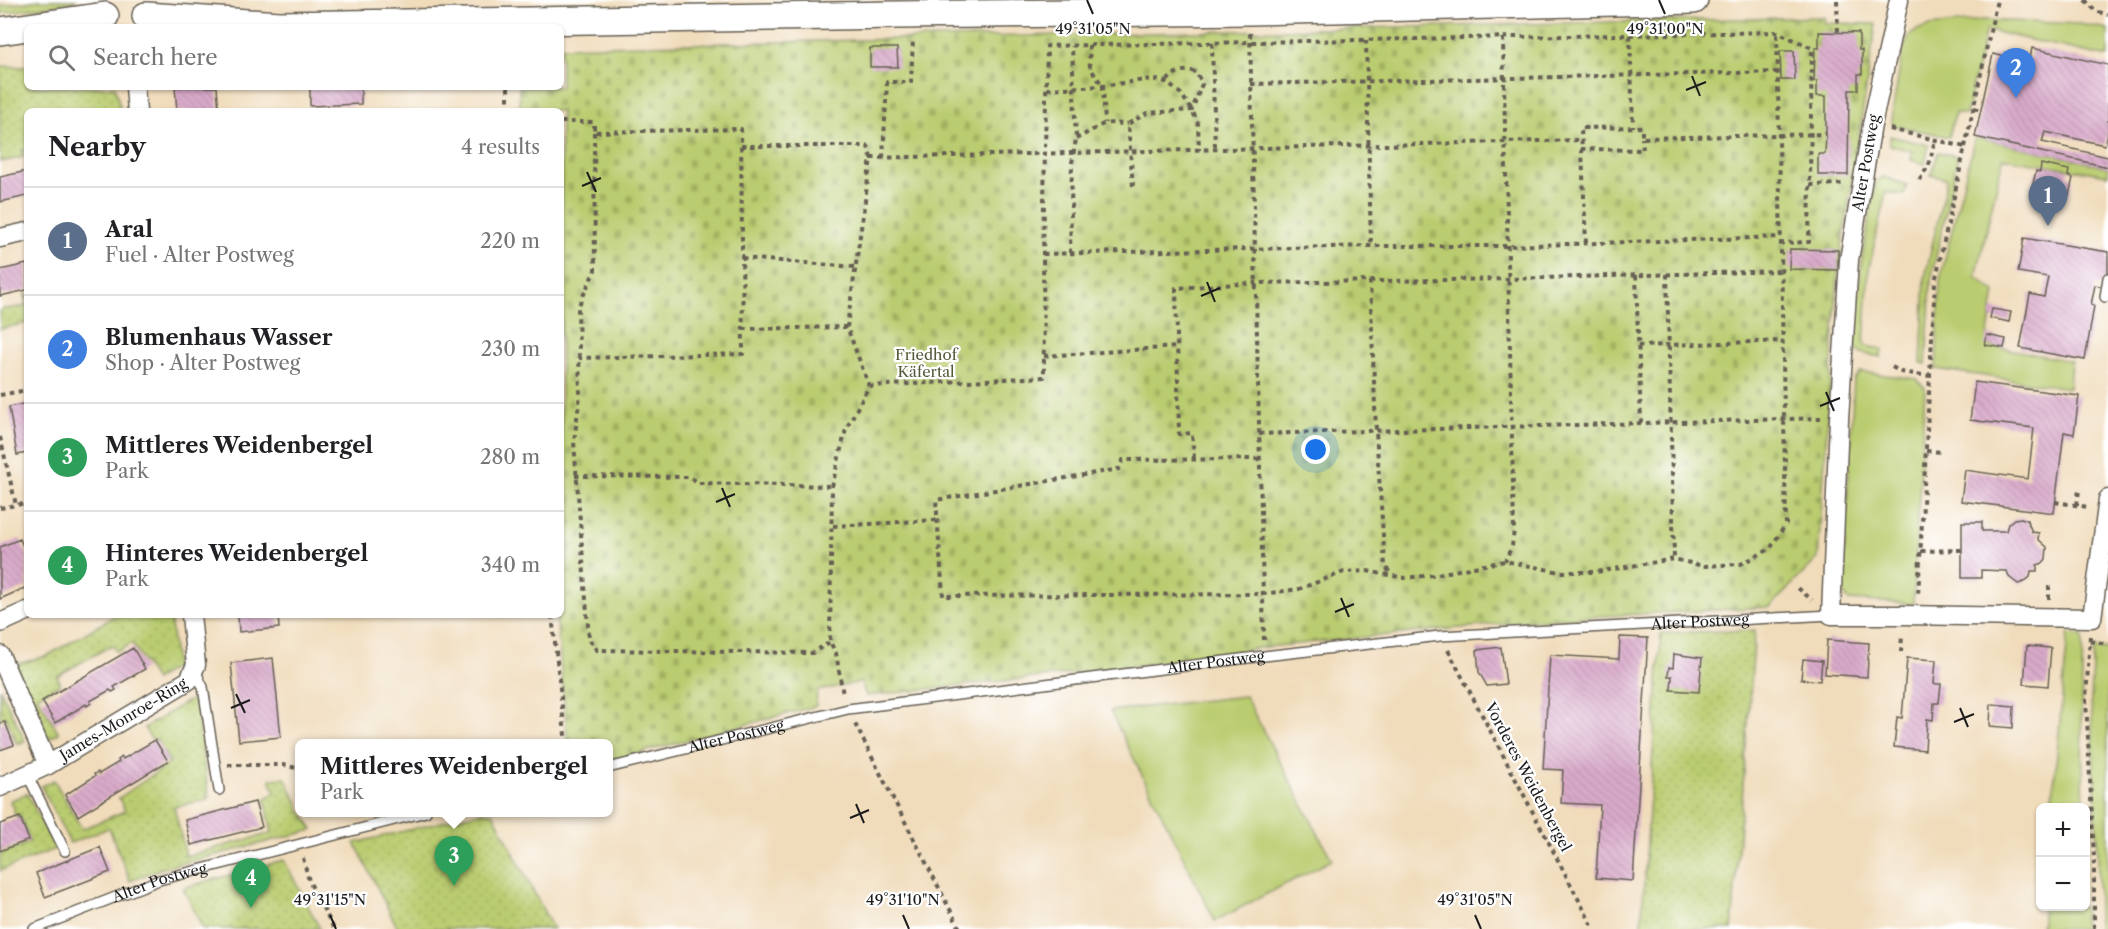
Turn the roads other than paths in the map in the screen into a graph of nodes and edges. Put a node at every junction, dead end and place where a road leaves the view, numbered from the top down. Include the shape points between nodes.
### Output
1 (1694, 0) edge
2 (1899, 0) edge
3 (902, 10) edge
4 (108, 14) edge
5 (142, 14) edge
6 (44, 24) edge
7 (267, 24) edge
8 (321, 24) edge
9 (24, 27) edge
10 (0, 31) edge
11 (135, 90) edge
12 (137, 108) edge
13 (24, 233) edge
14 (0, 238) edge
15 (2108, 278) edge
16 (2104, 297) dead end
17 (2108, 499) edge
18 (24, 612) edge
19 (1831, 615) junction
20 (191, 618) edge
21 (0, 623) edge
22 (0, 655) edge
23 (195, 670) junction
24 (48, 765) junction
25 (613, 767) edge
26 (28, 776) junction
27 (0, 787) edge
28 (219, 790) dead end
29 (409, 817) edge
30 (65, 851) dead end
31 (34, 929) edge

1 - 3 street via 1250,11
2 - 19 street, Alter Postweg via 1849,260
3 - 8 street
4 - 6 street
5 - 7 street
9 - 10 street
11 - 12 street
13 - 14 street
15 - 16 lane
17 - 19 street, Alter Postweg via 2092,618
18 - 21 street
19 - 25 lane, Alter Postweg via 1440,636 1264,657 848,709
20 - 23 street, James-Monroe-Ring
22 - 24 street, James-Monroe-Ring
23 - 24 street, James-Monroe-Ring via 179,688
23 - 28 lane, James-Monroe-Ring via 203,687
24 - 26 street, James-Monroe-Ring
26 - 27 street, James-Monroe-Ring
26 - 30 lane
29 - 31 lane, Alter Postweg via 159,880

